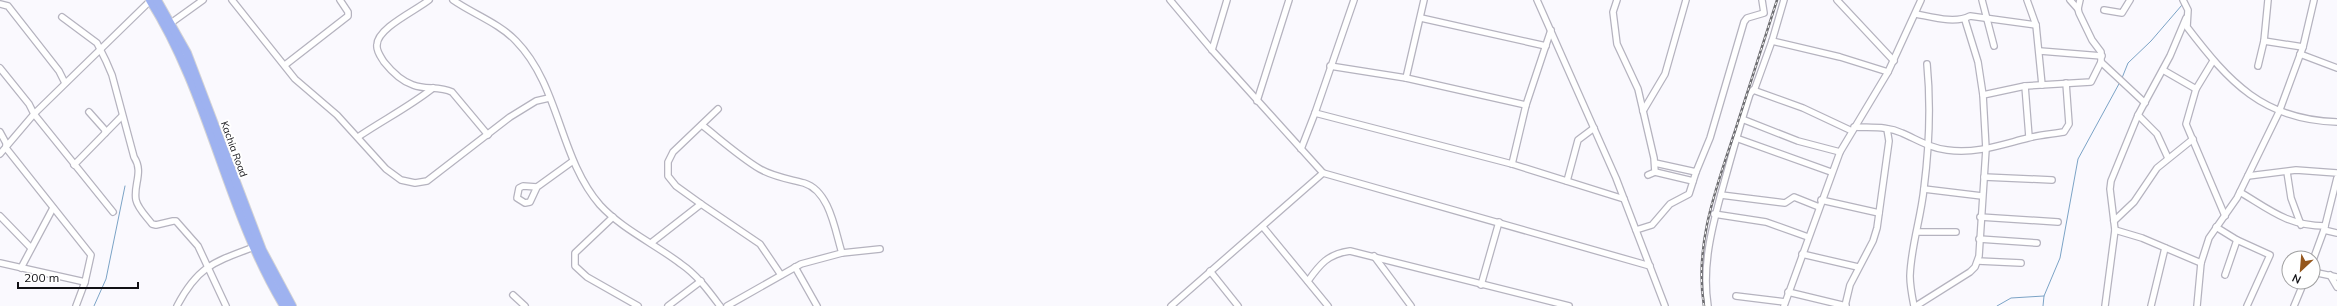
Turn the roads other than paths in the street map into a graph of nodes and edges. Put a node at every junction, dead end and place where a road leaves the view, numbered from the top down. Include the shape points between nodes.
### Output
1 (152, 0) edge
2 (203, 0) edge
3 (232, 0) edge
4 (340, 0) edge
5 (429, 0) edge
6 (453, 0) edge
7 (1170, 0) edge
8 (1227, 0) edge
9 (1289, 0) edge
10 (1354, 0) edge
11 (1424, 0) edge
12 (1536, 0) edge
13 (1617, 0) edge
14 (1686, 0) edge
15 (1762, 0) edge
16 (1784, 0) edge
17 (1837, 0) edge
18 (1921, 0) edge
19 (1982, 0) edge
20 (2026, 0) edge
21 (2070, 0) edge
22 (2080, 0) edge
23 (2130, 0) edge
24 (2183, 0) edge
25 (2268, 0) edge
26 (2314, 0) edge
27 (1, 3) edge
28 (2078, 9) junction
29 (2104, 10) dead end
30 (1916, 14) junction
31 (62, 17) dead end
32 (1421, 18) junction
33 (1988, 18) junction
34 (2186, 18) junction
35 (1965, 20) junction
36 (171, 23) junction
37 (2036, 25) junction
38 (1551, 30) junction
39 (1772, 41) junction
40 (2264, 41) junction
41 (1546, 46) junction
42 (1994, 46) dead end
43 (2303, 47) junction
44 (98, 50) junction
45 (1212, 50) junction
46 (2040, 51) junction
47 (2300, 54) junction
48 (2102, 59) junction
49 (1894, 61) junction
50 (2213, 61) junction
51 (1927, 64) dead end
52 (285, 66) junction
53 (1330, 66) junction
54 (2258, 66) dead end
55 (2336, 66) edge
56 (0, 68) edge
57 (2163, 70) junction
58 (59, 71) junction
59 (1888, 72) junction
60 (72, 76) junction
61 (1406, 78) junction
62 (65, 83) junction
63 (2066, 83) junction
64 (2042, 85) junction
65 (2025, 86) junction
66 (433, 88) junction
67 (2196, 89) junction
68 (1753, 90) junction
69 (1983, 95) junction
70 (549, 98) junction
71 (1257, 100) junction
72 (2145, 103) junction
73 (1526, 105) junction
74 (718, 109) dead end
75 (1643, 111) junction
76 (89, 112) dead end
77 (2279, 112) junction
78 (34, 114) junction
79 (1315, 114) junction
80 (2138, 115) junction
81 (122, 116) junction
82 (1742, 119) junction
83 (2337, 122) edge
84 (702, 125) junction
85 (1594, 128) junction
86 (1887, 128) junction
87 (1853, 129) junction
88 (0, 132) edge
89 (105, 133) junction
90 (488, 135) junction
91 (358, 137) junction
92 (2029, 137) junction
93 (1736, 138) junction
94 (2193, 139) junction
95 (1928, 147) junction
96 (6, 148) junction
97 (1301, 149) junction
98 (1986, 149) junction
99 (1840, 152) junction
100 (0, 154) edge
101 (2168, 158) junction
102 (573, 161) junction
103 (1655, 163) junction
104 (1512, 164) junction
105 (74, 165) junction
106 (1655, 172) junction
107 (1696, 172) junction
108 (1832, 172) junction
109 (2287, 172) junction
110 (1323, 173) junction
111 (2337, 174) edge
112 (1648, 175) dead end
113 (2248, 176) junction
114 (1984, 177) junction
115 (2337, 178) edge
116 (2052, 180) dead end
117 (1567, 181) junction
118 (1693, 181) junction
119 (2336, 186) edge
120 (537, 187) dead end
121 (1924, 189) junction
122 (2240, 192) junction
123 (1721, 195) junction
124 (1982, 196) junction
125 (1624, 199) junction
126 (1821, 200) junction
127 (701, 204) junction
128 (1819, 207) junction
129 (53, 208) junction
130 (113, 212) dead end
131 (1879, 213) junction
132 (1714, 214) junction
133 (0, 216) edge
134 (2225, 216) junction
135 (613, 217) junction
136 (1980, 217) junction
137 (2114, 221) junction
138 (1499, 222) junction
139 (2058, 222) dead end
140 (2301, 225) junction
141 (1263, 227) junction
142 (2216, 227) junction
143 (2324, 228) junction
144 (1636, 230) junction
145 (2115, 230) junction
146 (1917, 232) junction
147 (1956, 232) dead end
148 (2337, 233) edge
149 (1808, 237) junction
150 (1979, 239) junction
151 (2237, 240) junction
152 (651, 243) junction
153 (2037, 243) dead end
154 (254, 247) junction
155 (31, 248) junction
156 (2164, 248) junction
157 (880, 249) dead end
158 (2316, 250) edge
159 (842, 253) junction
160 (1802, 254) junction
161 (1374, 256) junction
162 (1978, 261) junction
163 (0, 263) edge
164 (2021, 263) dead end
165 (2201, 263) junction
166 (208, 266) junction
167 (1650, 266) junction
168 (795, 267) junction
169 (1858, 267) junction
170 (21, 268) junction
171 (1210, 271) junction
172 (2321, 273) edge
173 (781, 275) junction
174 (2225, 275) dead end
175 (2330, 275) junction
176 (2337, 277) edge
177 (701, 281) junction
178 (1308, 281) junction
179 (85, 282) junction
180 (1481, 285) junction
181 (2337, 287) edge
182 (2301, 290) edge
183 (1788, 292) junction
184 (513, 295) dead end
185 (1736, 296) dead end
186 (1784, 304) edge
187 (76, 306) edge
188 (177, 306) edge
189 (226, 306) edge
190 (284, 306) edge
191 (292, 306) edge
192 (525, 306) edge
193 (638, 306) edge
194 (668, 306) edge
195 (720, 306) edge
196 (727, 306) edge
197 (817, 306) edge
198 (1171, 306) edge
199 (1238, 306) edge
200 (1328, 306) edge
201 (1411, 306) edge
202 (1569, 306) edge
203 (1665, 306) edge
204 (1708, 306) edge
205 (1846, 306) edge
206 (1915, 306) edge
207 (2105, 306) edge
208 (2151, 306) edge
209 (2197, 306) edge
210 (2247, 306) edge
211 (2294, 306) edge

1 - 36 highway, Kachia Road
1 - 44 street
1 - 154 highway, Kachia Road via 184,64
2 - 36 street
3 - 52 street
4 - 52 street via 348,16
5 - 66 street via 398,19 380,37 376,45 379,55 400,78 414,85
6 - 70 street via 516,40 533,62
7 - 45 street
8 - 45 street
9 - 71 street
10 - 53 street
11 - 32 street
12 - 38 street
13 - 75 street via 1613,12 1617,44 1638,89
14 - 75 street via 1665,74
15 - 107 street via 1764,13 1747,18 1744,22 1710,138
16 - 39 street
17 - 49 street
18 - 30 street
19 - 33 street
20 - 37 street
21 - 28 street
22 - 28 street
23 - 29 street via 2122,13
24 - 34 street via 2187,7
25 - 40 street
26 - 43 street
27 - 58 street via 8,6
28 - 48 street
30 - 35 street via 1939,19
30 - 49 street
31 - 44 street via 97,43
32 - 41 street
32 - 61 street
33 - 35 street via 1970,16
33 - 37 street
33 - 42 street
34 - 50 street via 2187,27
34 - 57 street
35 - 69 street via 1978,62
36 - 191 highway, Kachia Road via 193,67 262,250
37 - 46 street
38 - 41 street
38 - 85 street
39 - 59 street via 1840,57
39 - 68 street
40 - 43 street
40 - 54 street
41 - 73 street
43 - 47 street
44 - 60 street
44 - 81 street via 112,75
45 - 71 street
46 - 48 street
46 - 64 street
47 - 55 street
47 - 77 street
48 - 63 street via 2091,82
48 - 72 street
49 - 59 street
50 - 67 street
50 - 77 street via 2246,91
51 - 95 street
52 - 91 street via 295,79 321,99
53 - 61 street
53 - 79 street
56 - 78 street via 30,104
57 - 67 street
57 - 72 street
58 - 60 street
58 - 62 street
59 - 87 street
60 - 62 street
61 - 73 street
62 - 78 street
63 - 64 street
63 - 92 street via 2067,130
64 - 65 street
65 - 69 street
65 - 92 street
66 - 90 street via 443,88 452,92
66 - 91 street via 408,107
67 - 94 street via 2186,124
68 - 82 street
68 - 87 street
69 - 98 street
70 - 90 street via 536,101
70 - 102 street
71 - 97 street
72 - 80 street
73 - 104 street
74 - 84 street
75 - 103 street
76 - 89 street
77 - 83 street via 2298,118
77 - 113 street
78 - 96 street
78 - 105 street
79 - 97 street
79 - 104 street
80 - 101 street via 2156,134
80 - 137 street via 2111,181
81 - 89 street
81 - 166 street via 139,167 135,198 137,204 152,224 176,222 198,246
82 - 93 street
82 - 99 street via 1802,143
84 - 127 street via 674,152 667,170 668,176 676,186
84 - 159 street via 760,169 815,189 824,200
85 - 117 street via 1578,140
85 - 125 street
86 - 87 street
86 - 95 street
86 - 131 street via 1889,141
87 - 99 street
88 - 96 street
89 - 105 street
90 - 91 street via 427,180 415,183 402,180 386,169
92 - 98 street
93 - 108 street
93 - 123 street
94 - 101 street
94 - 134 street
95 - 98 street via 1968,152
95 - 121 street
96 - 100 street
96 - 129 street
97 - 110 street
98 - 114 street
99 - 108 street
101 - 137 street via 2157,168 2134,202
102 - 120 street
102 - 135 street via 589,190
103 - 106 street
103 - 107 street
104 - 117 street
105 - 130 street
106 - 112 street
106 - 118 street
107 - 118 street
108 - 126 street
109 - 111 street via 2308,170
109 - 113 street
109 - 140 street
110 - 138 street
110 - 141 street
113 - 122 street
114 - 116 street
114 - 124 street
115 - 119 street
117 - 125 street
118 - 144 street via 1689,194 1670,204 1652,225
119 - 143 street
121 - 124 street
121 - 146 street
122 - 134 street
122 - 140 street via 2274,213
123 - 128 street via 1785,203 1794,197
123 - 132 street
124 - 136 street
125 - 144 street
126 - 128 street
126 - 131 street
127 - 152 street
127 - 173 street via 760,244
128 - 149 street
129 - 155 street
129 - 179 street via 91,255
131 - 169 street via 1873,241
132 - 149 street via 1766,222
132 - 204 street via 1707,252
133 - 155 street
134 - 142 street
135 - 152 street
135 - 193 street via 576,253 575,266 587,277
136 - 139 street
136 - 150 street
137 - 145 street
138 - 167 street
138 - 180 street
140 - 143 street
141 - 171 street
141 - 178 street
142 - 151 street
142 - 165 street via 2209,238
143 - 148 street
143 - 158 street
144 - 167 street
145 - 156 street
145 - 207 street
146 - 147 street
146 - 206 street via 1910,277
149 - 160 street
150 - 153 street
150 - 162 street
151 - 174 street
151 - 210 street via 2270,255
152 - 177 street
154 - 166 street
154 - 190 highway, Kachia Road
155 - 170 street
156 - 165 street
156 - 208 street
157 - 159 street
159 - 168 street
160 - 169 street
160 - 183 street
161 - 178 street via 1350,251 1337,253 1326,258
161 - 180 street via 1398,265
161 - 201 street
162 - 164 street
162 - 206 street via 1970,272
163 - 170 street
165 - 209 street
166 - 188 street via 190,283
166 - 189 street
167 - 203 street
168 - 173 street
168 - 197 street
169 - 205 street via 1850,285
170 - 179 street
171 - 198 street
171 - 199 street
172 - 175 street
173 - 196 street
175 - 176 street
175 - 181 street
177 - 194 street
177 - 195 street
178 - 200 street
179 - 187 street
180 - 202 street
182 - 211 street
183 - 186 street
183 - 205 street
184 - 192 street
185 - 186 street

